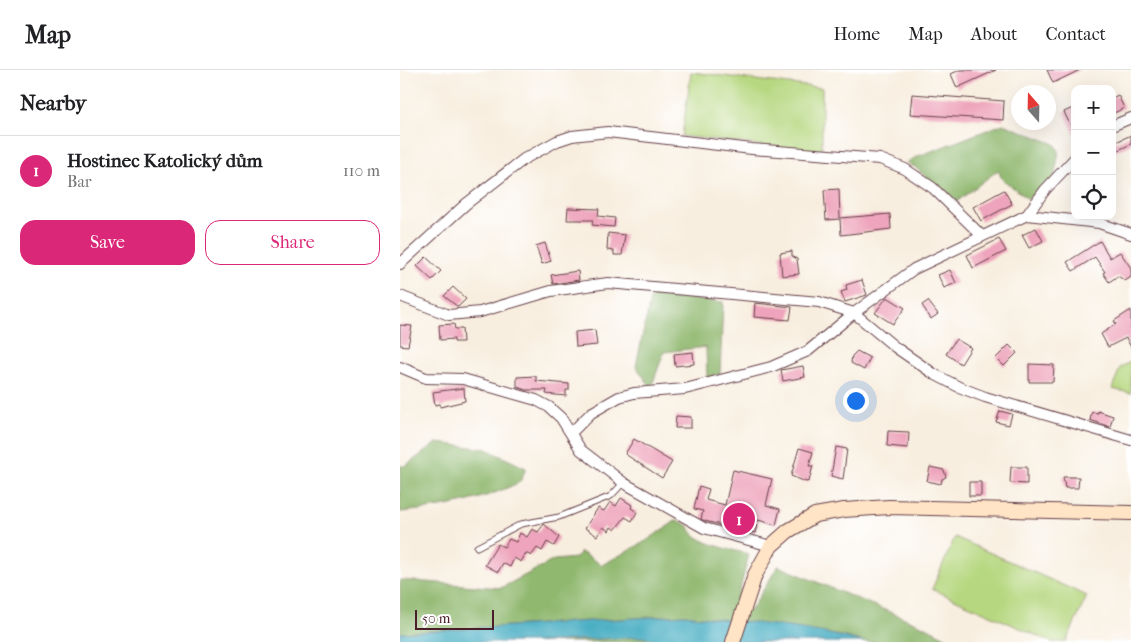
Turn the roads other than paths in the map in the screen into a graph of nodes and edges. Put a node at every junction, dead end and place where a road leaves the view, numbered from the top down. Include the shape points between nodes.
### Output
1 (1131, 118) edge
2 (1116, 124) edge
3 (1071, 162) edge
4 (1027, 215) junction
5 (1131, 234) edge
6 (982, 236) junction
7 (400, 264) edge
8 (400, 296) edge
9 (854, 313) junction
10 (400, 367) edge
11 (571, 433) junction
12 (1131, 440) edge
13 (624, 483) junction
14 (1131, 513) edge
15 (771, 546) junction
16 (477, 547) dead end
17 (733, 642) edge

1 - 2 street
3 - 4 street
4 - 5 street via 1099,223
4 - 6 street
6 - 7 street via 933,188 904,169 880,159 761,150 608,132 556,141 524,159 466,204
6 - 9 street via 914,269
8 - 9 street via 442,314 458,315 480,312 564,288 627,284 819,302
9 - 11 street via 808,351 790,361 685,389 619,397 591,413
9 - 12 street via 934,374 968,390
10 - 11 street via 426,378 463,379 536,400 561,418
11 - 13 street via 581,450
13 - 15 street via 704,528
13 - 16 lane via 611,496 559,517 521,524
14 - 15 street via 889,507 844,510 806,519
15 - 17 street via 755,575

